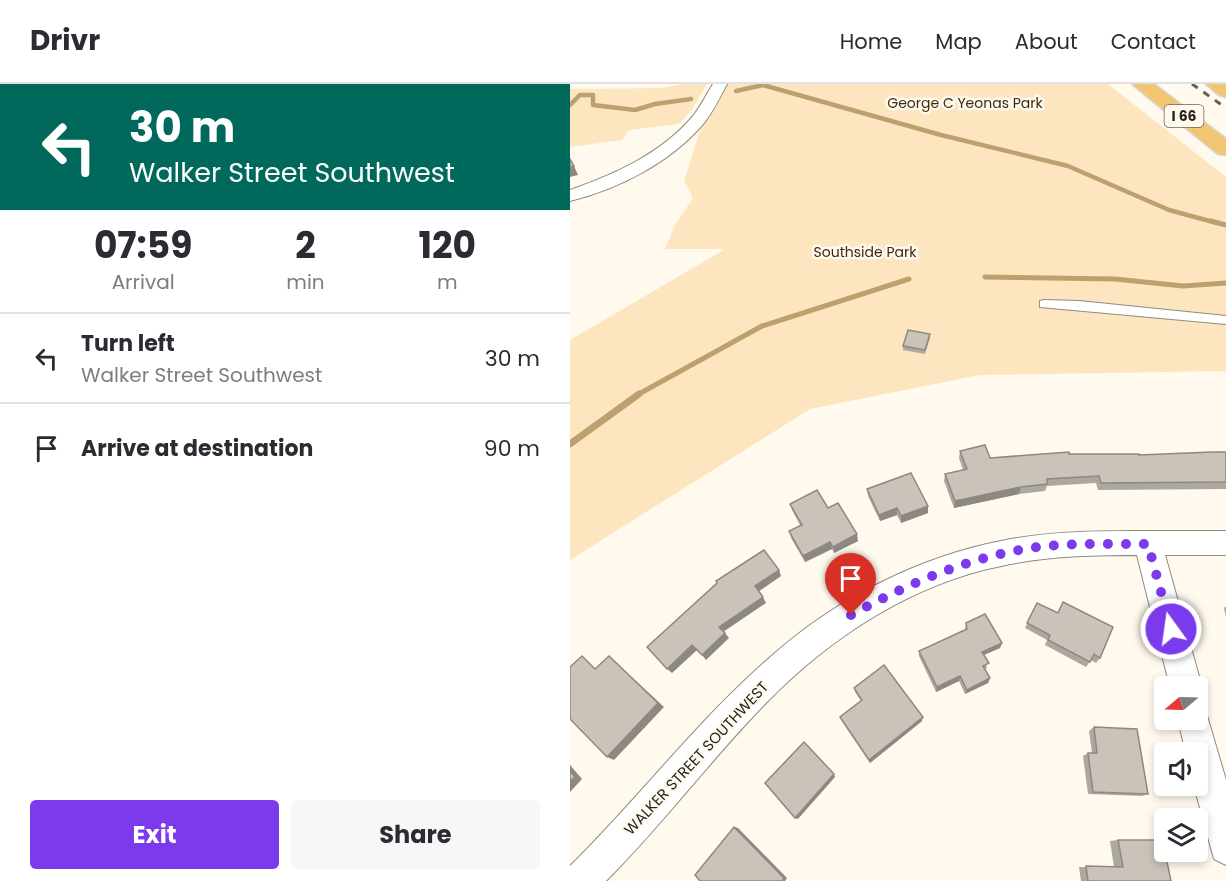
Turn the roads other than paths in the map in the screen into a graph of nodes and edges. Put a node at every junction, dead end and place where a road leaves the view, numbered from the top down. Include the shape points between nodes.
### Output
1 (720, 84) edge
2 (1142, 84) edge
3 (1216, 84) edge
4 (1226, 91) edge
5 (1226, 148) edge
6 (570, 196) edge
7 (1044, 304) dead end
8 (1226, 320) edge
9 (1226, 543) edge
10 (1148, 544) junction
11 (1183, 676) edge
12 (1197, 730) edge
13 (1226, 847) edge
14 (581, 881) edge

1 - 6 street via 699,119 671,146 629,172
2 - 5 highway, I 66
3 - 4 highway
7 - 8 lane
9 - 10 street, WALKER STREET SOUTHWEST
10 - 11 street
10 - 14 street, WALKER STREET SOUTHWEST via 1039,547 990,557 942,571 851,615 804,648 758,689
12 - 13 street

